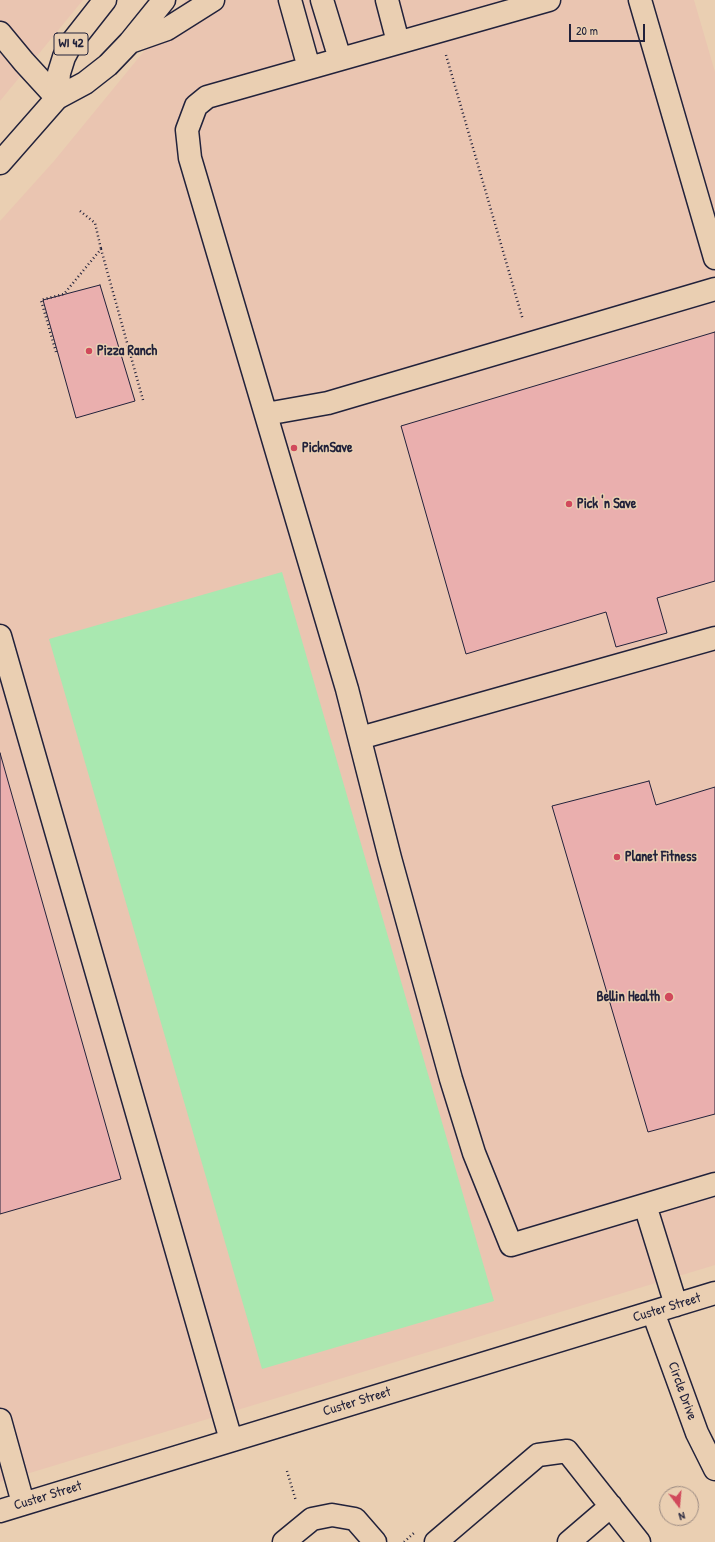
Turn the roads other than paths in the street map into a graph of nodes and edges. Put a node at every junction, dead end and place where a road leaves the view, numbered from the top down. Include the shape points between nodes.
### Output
1 (105, 0) edge
2 (164, 0) edge
3 (213, 0) edge
4 (290, 0) edge
5 (322, 0) edge
6 (387, 0) edge
7 (549, 0) edge
8 (640, 0) edge
9 (0, 33) edge
10 (130, 42) junction
11 (398, 42) junction
12 (340, 59) junction
13 (309, 68) junction
14 (57, 98) junction
15 (0, 163) edge
16 (715, 258) edge
17 (715, 289) edge
18 (266, 414) junction
19 (0, 636) edge
20 (715, 638) edge
21 (360, 738) junction
22 (715, 1184) edge
23 (645, 1205) junction
24 (715, 1293) edge
25 (676, 1305) junction
26 (653, 1312) junction
27 (1, 1428) edge
28 (231, 1440) junction
29 (715, 1469) edge
30 (24, 1503) junction
31 (611, 1506) junction
32 (0, 1510) edge
33 (284, 1542) edge
34 (376, 1542) edge
35 (436, 1542) edge
36 (569, 1542) edge
37 (639, 1542) edge

1 - 14 street, WI 42 via 72,42 64,57 59,73
2 - 10 street, WI 42
3 - 10 street via 167,29
4 - 13 street
5 - 12 street
6 - 11 street
7 - 11 street
8 - 16 street
9 - 14 street
10 - 14 street, WI 42 via 94,77
11 - 12 street
12 - 13 street
13 - 18 street via 207,97 196,106 187,130 190,158
14 - 15 street, WI 42
17 - 18 street via 328,404
18 - 21 street
19 - 28 street
20 - 21 street
21 - 23 street via 453,1086 474,1153 511,1245
22 - 23 street
23 - 25 street
24 - 25 street, Custer Street
25 - 26 street, Custer Street
26 - 28 street, Custer Street
26 - 29 street, Circle Drive via 697,1433
27 - 30 street
28 - 30 street, Custer Street
30 - 32 street, Custer Street
31 - 35 street via 567,1451 538,1454
31 - 36 street
31 - 37 street
33 - 34 street via 312,1519 332,1515 355,1519

